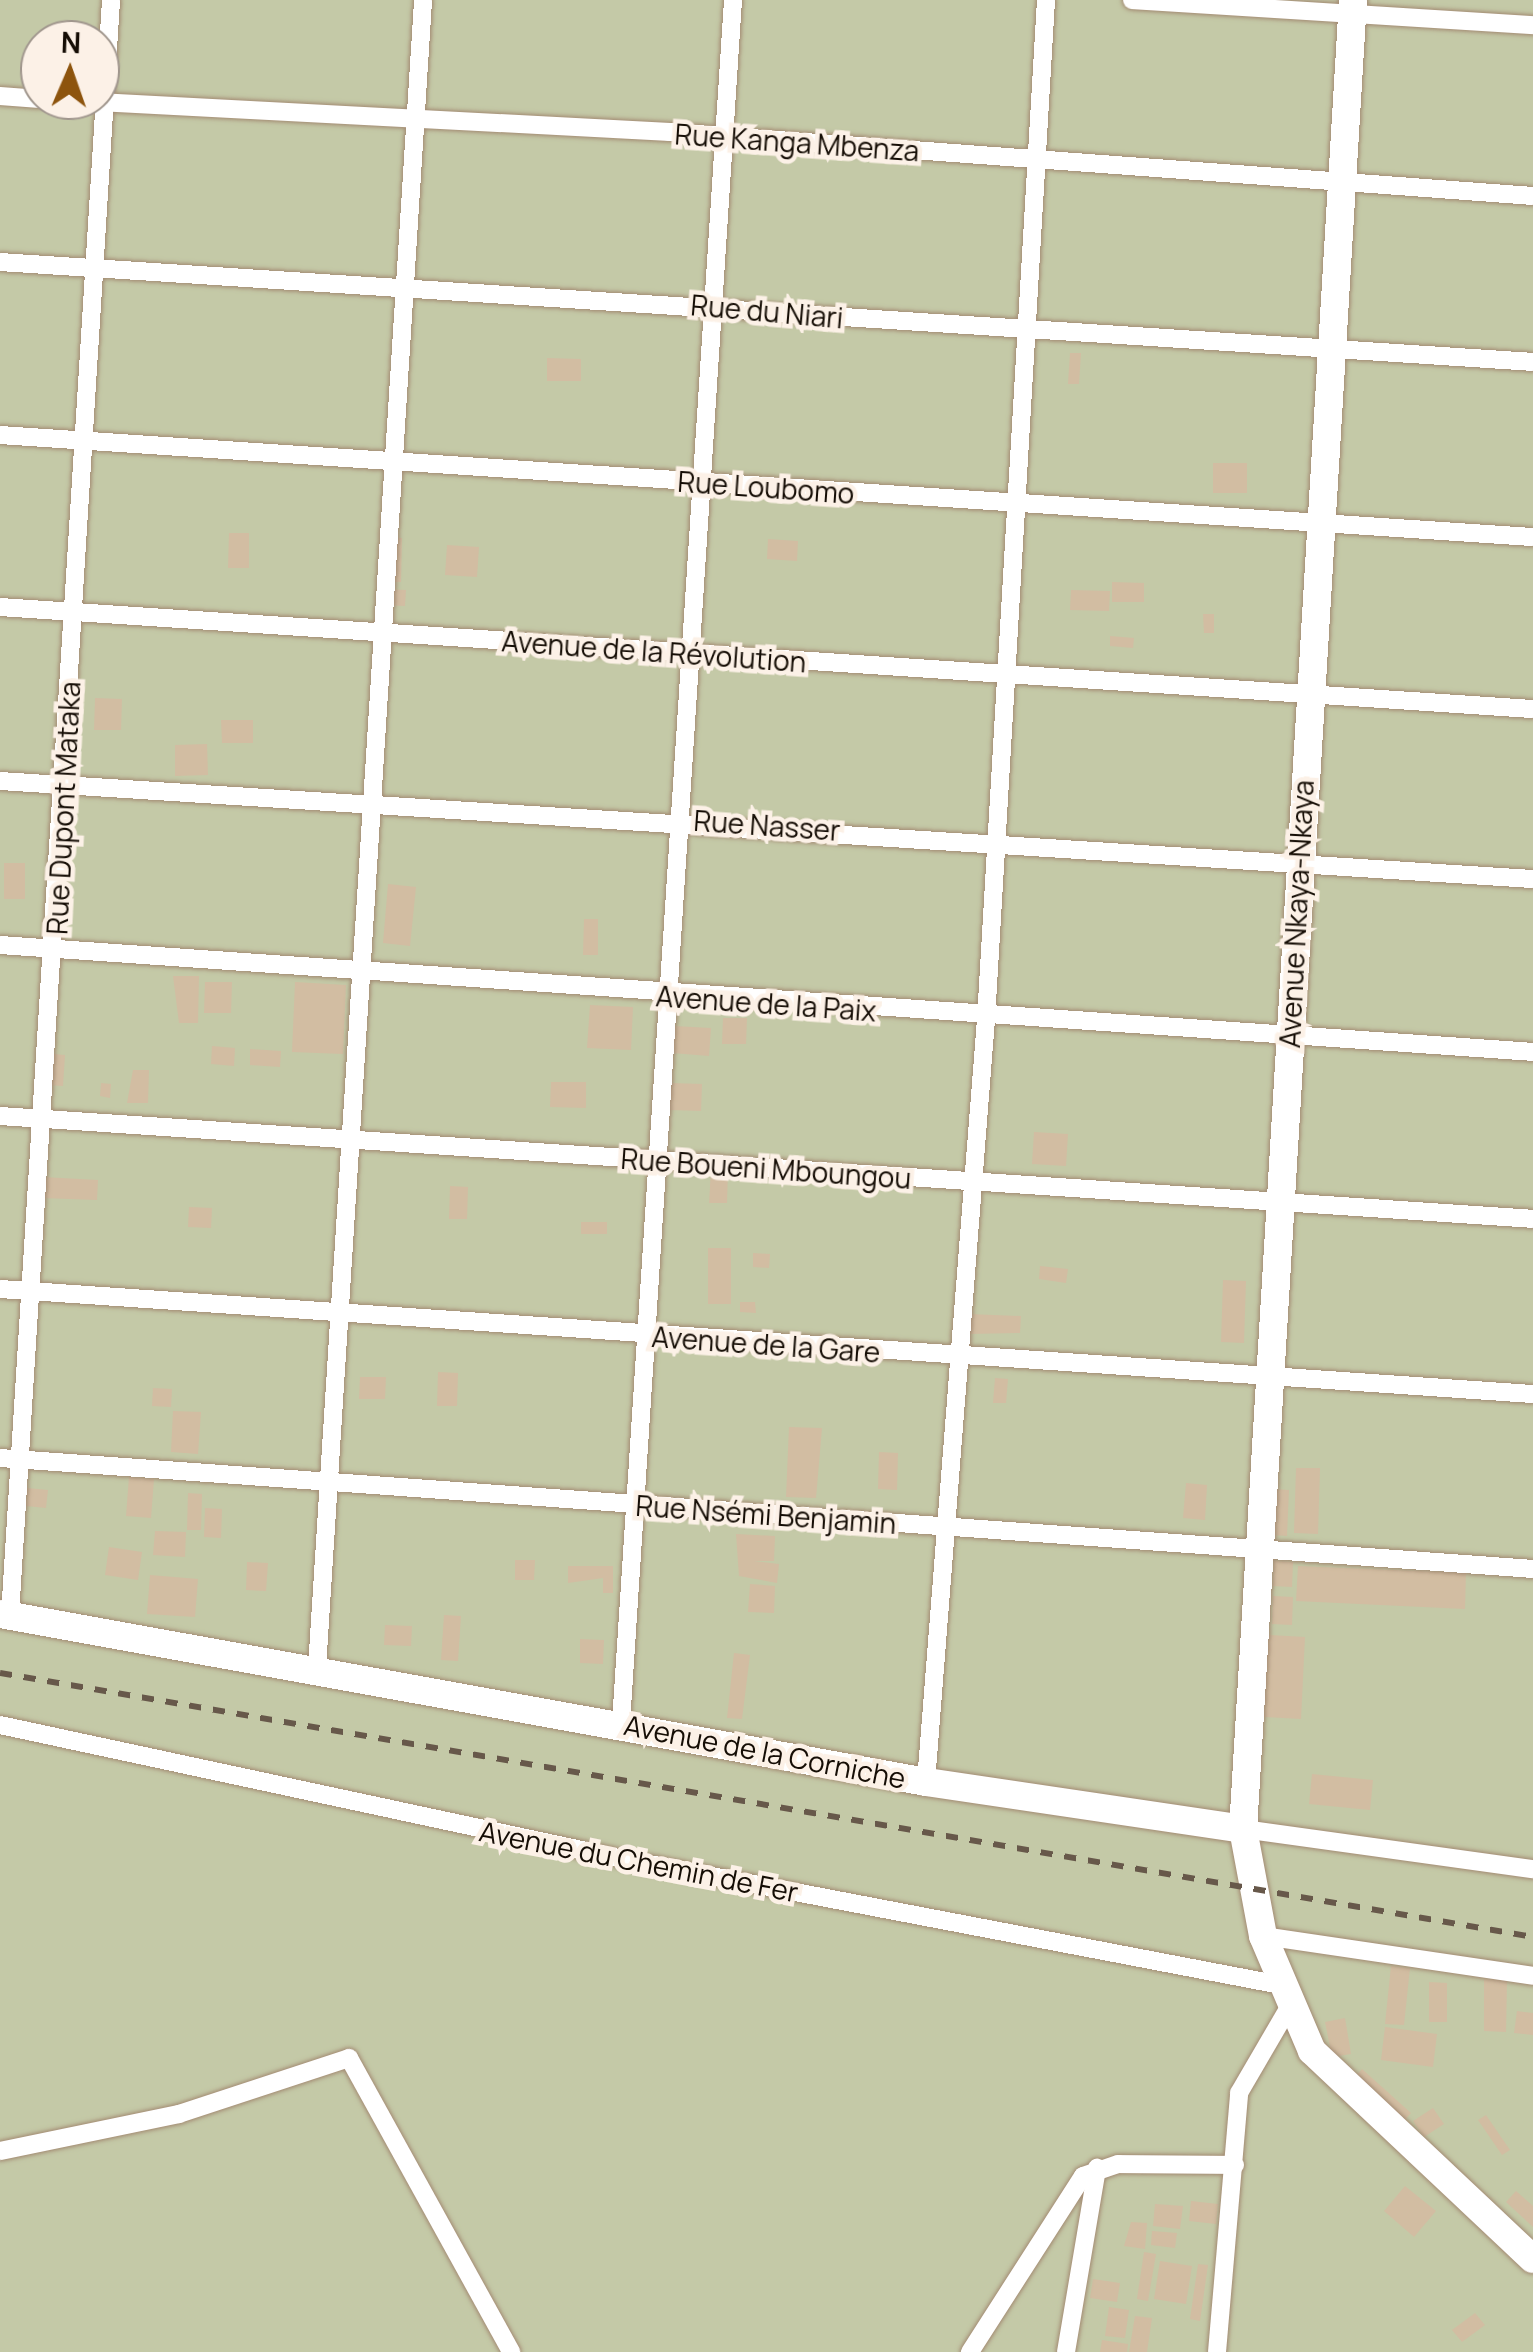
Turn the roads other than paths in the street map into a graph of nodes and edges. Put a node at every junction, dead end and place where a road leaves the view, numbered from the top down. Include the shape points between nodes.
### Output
1 (423, 0) edge
2 (733, 0) edge
3 (1046, 0) edge
4 (1132, 0) edge
5 (1352, 7) edge
6 (1533, 25) edge
7 (120, 104) edge
8 (104, 120) edge
9 (414, 122) junction
10 (722, 139) junction
11 (1036, 160) junction
12 (1342, 182) junction
13 (1533, 196) edge
14 (0, 262) edge
15 (97, 268) junction
16 (404, 286) junction
17 (712, 308) junction
18 (1023, 331) junction
19 (1331, 348) junction
20 (1533, 362) edge
21 (0, 435) edge
22 (85, 441) junction
23 (389, 461) junction
24 (702, 483) junction
25 (1014, 502) junction
26 (1320, 522) junction
27 (1533, 537) edge
28 (0, 607) edge
29 (73, 612) junction
30 (377, 631) junction
31 (692, 654) junction
32 (1002, 673) junction
33 (1308, 694) junction
34 (1533, 709) edge
35 (0, 780) edge
36 (62, 784) junction
37 (372, 803) junction
38 (685, 820) junction
39 (998, 842) junction
40 (1300, 862) junction
41 (1533, 879) edge
42 (0, 945) edge
43 (56, 948) junction
44 (362, 974) junction
45 (664, 994) junction
46 (986, 1019) junction
47 (1290, 1032) junction
48 (1533, 1052) edge
49 (0, 1116) edge
50 (39, 1119) junction
51 (353, 1143) junction
52 (656, 1161) junction
53 (971, 1181) junction
54 (1280, 1204) junction
55 (1533, 1219) edge
56 (0, 1289) edge
57 (32, 1291) junction
58 (339, 1314) junction
59 (645, 1336) junction
60 (958, 1356) junction
61 (1270, 1375) junction
62 (1533, 1394) edge
63 (9, 1459) edge
64 (325, 1487) junction
65 (636, 1505) junction
66 (944, 1526) junction
67 (1260, 1549) junction
68 (1533, 1569) edge
69 (5, 1614) edge
70 (317, 1668) junction
71 (621, 1724) junction
72 (0, 1725) edge
73 (926, 1782) junction
74 (1243, 1829) junction
75 (1533, 1870) edge
76 (1263, 1936) junction
77 (1533, 1976) edge
78 (1285, 1996) junction
79 (0, 2151) edge
80 (1235, 2165) junction
81 (1097, 2168) junction
82 (1533, 2260) edge
83 (510, 2352) edge
84 (970, 2352) edge
85 (1066, 2352) edge
86 (1217, 2352) edge

1 - 9 street
2 - 10 street
3 - 11 street
4 - 5 street
5 - 6 street
5 - 12 street, Avenue Nkaya-Nkaya
7 - 9 street, Rue Kanga Mbenza
8 - 15 street, Rue Dupont Mataka
9 - 10 street, Rue Kanga Mbenza
9 - 16 street
10 - 11 street, Rue Kanga Mbenza
10 - 17 street
11 - 12 street, Rue Kanga Mbenza
11 - 18 street
12 - 13 street, Rue Kanga Mbenza
12 - 19 street, Avenue Nkaya-Nkaya
14 - 15 street, Rue du Niari
15 - 16 street, Rue du Niari
15 - 22 street, Rue Dupont Mataka
16 - 17 street, Rue du Niari
16 - 23 street
17 - 18 street, Rue du Niari
17 - 24 street
18 - 19 street, Rue du Niari
18 - 25 street
19 - 20 street, Rue du Niari
19 - 26 street, Avenue Nkaya-Nkaya
21 - 22 street, Rue Loubomo
22 - 23 street, Rue Loubomo
22 - 29 street, Rue Dupont Mataka
23 - 24 street, Rue Loubomo
23 - 30 street
24 - 25 street, Rue Loubomo
24 - 31 street
25 - 26 street, Rue Loubomo
25 - 32 street
26 - 27 street, Rue Loubomo
26 - 33 street, Avenue Nkaya-Nkaya
28 - 29 street, Avenue de la Révolution
29 - 30 street, Avenue de la Révolution
29 - 36 street, Rue Dupont Mataka
30 - 31 street, Avenue de la Révolution
30 - 37 street
31 - 32 street, Avenue de la Révolution
31 - 38 street
32 - 33 street, Avenue de la Révolution
32 - 39 street
33 - 34 street, Avenue de la Révolution
33 - 40 street, Avenue Nkaya-Nkaya
35 - 36 street, Rue Nasser
36 - 37 street, Rue Nasser
36 - 43 street, Rue Dupont Mataka
37 - 38 street, Rue Nasser
37 - 44 street
38 - 39 street, Rue Nasser
38 - 45 street
39 - 40 street, Rue Nasser
39 - 46 street
40 - 41 street, Rue Nasser
40 - 47 street, Avenue Nkaya-Nkaya
42 - 43 street, Avenue de la Paix
43 - 44 street, Avenue de la Paix
43 - 50 street, Rue Dupont Mataka
44 - 45 street, Avenue de la Paix
44 - 51 street
45 - 46 street, Avenue de la Paix
45 - 52 street
46 - 47 street, Avenue de la Paix
46 - 53 street
47 - 48 street, Avenue de la Paix
47 - 54 street, Avenue Nkaya-Nkaya
49 - 50 street, Rue Boueni Mboungou
50 - 51 street, Rue Boueni Mboungou
50 - 57 street, Rue Dupont Mataka
51 - 52 street, Rue Boueni Mboungou
51 - 58 street
52 - 53 street, Rue Boueni Mboungou
52 - 59 street
53 - 54 street, Rue Boueni Mboungou
53 - 60 street
54 - 55 street, Rue Boueni Mboungou
54 - 61 street, Avenue Nkaya-Nkaya
56 - 57 street, Avenue de la Gare
57 - 58 street, Avenue de la Gare
57 - 63 street, Rue Dupont Mataka
58 - 59 street, Avenue de la Gare
58 - 64 street
59 - 60 street, Avenue de la Gare
59 - 65 street
60 - 61 street, Avenue de la Gare
60 - 66 street
61 - 62 street, Avenue de la Gare
61 - 67 street, Avenue Nkaya-Nkaya
63 - 64 street, Rue Nsémi Benjamin
63 - 69 street, Rue Dupont Mataka
64 - 65 street, Rue Nsémi Benjamin
64 - 70 street
65 - 66 street, Rue Nsémi Benjamin
65 - 71 street
66 - 67 street, Rue Nsémi Benjamin
66 - 73 street
67 - 68 street, Rue Nsémi Benjamin
67 - 74 street, Avenue Nkaya-Nkaya
69 - 70 street, Avenue de la Corniche
70 - 71 street, Avenue de la Corniche
71 - 73 street, Avenue de la Corniche
72 - 78 street, Avenue du Chemin de Fer
73 - 74 street, Avenue de la Corniche
74 - 75 street, Avenue de la Corniche
74 - 76 street, Avenue Nkaya-Nkaya
76 - 77 street
76 - 78 street, Avenue Nkaya-Nkaya
78 - 80 street via 1238,2093
78 - 82 street, Avenue Nkaya-Nkaya via 1328,2073
79 - 83 street via 180,2114 349,2058
80 - 81 street
80 - 86 street
81 - 84 street via 1060,2203
81 - 85 street

